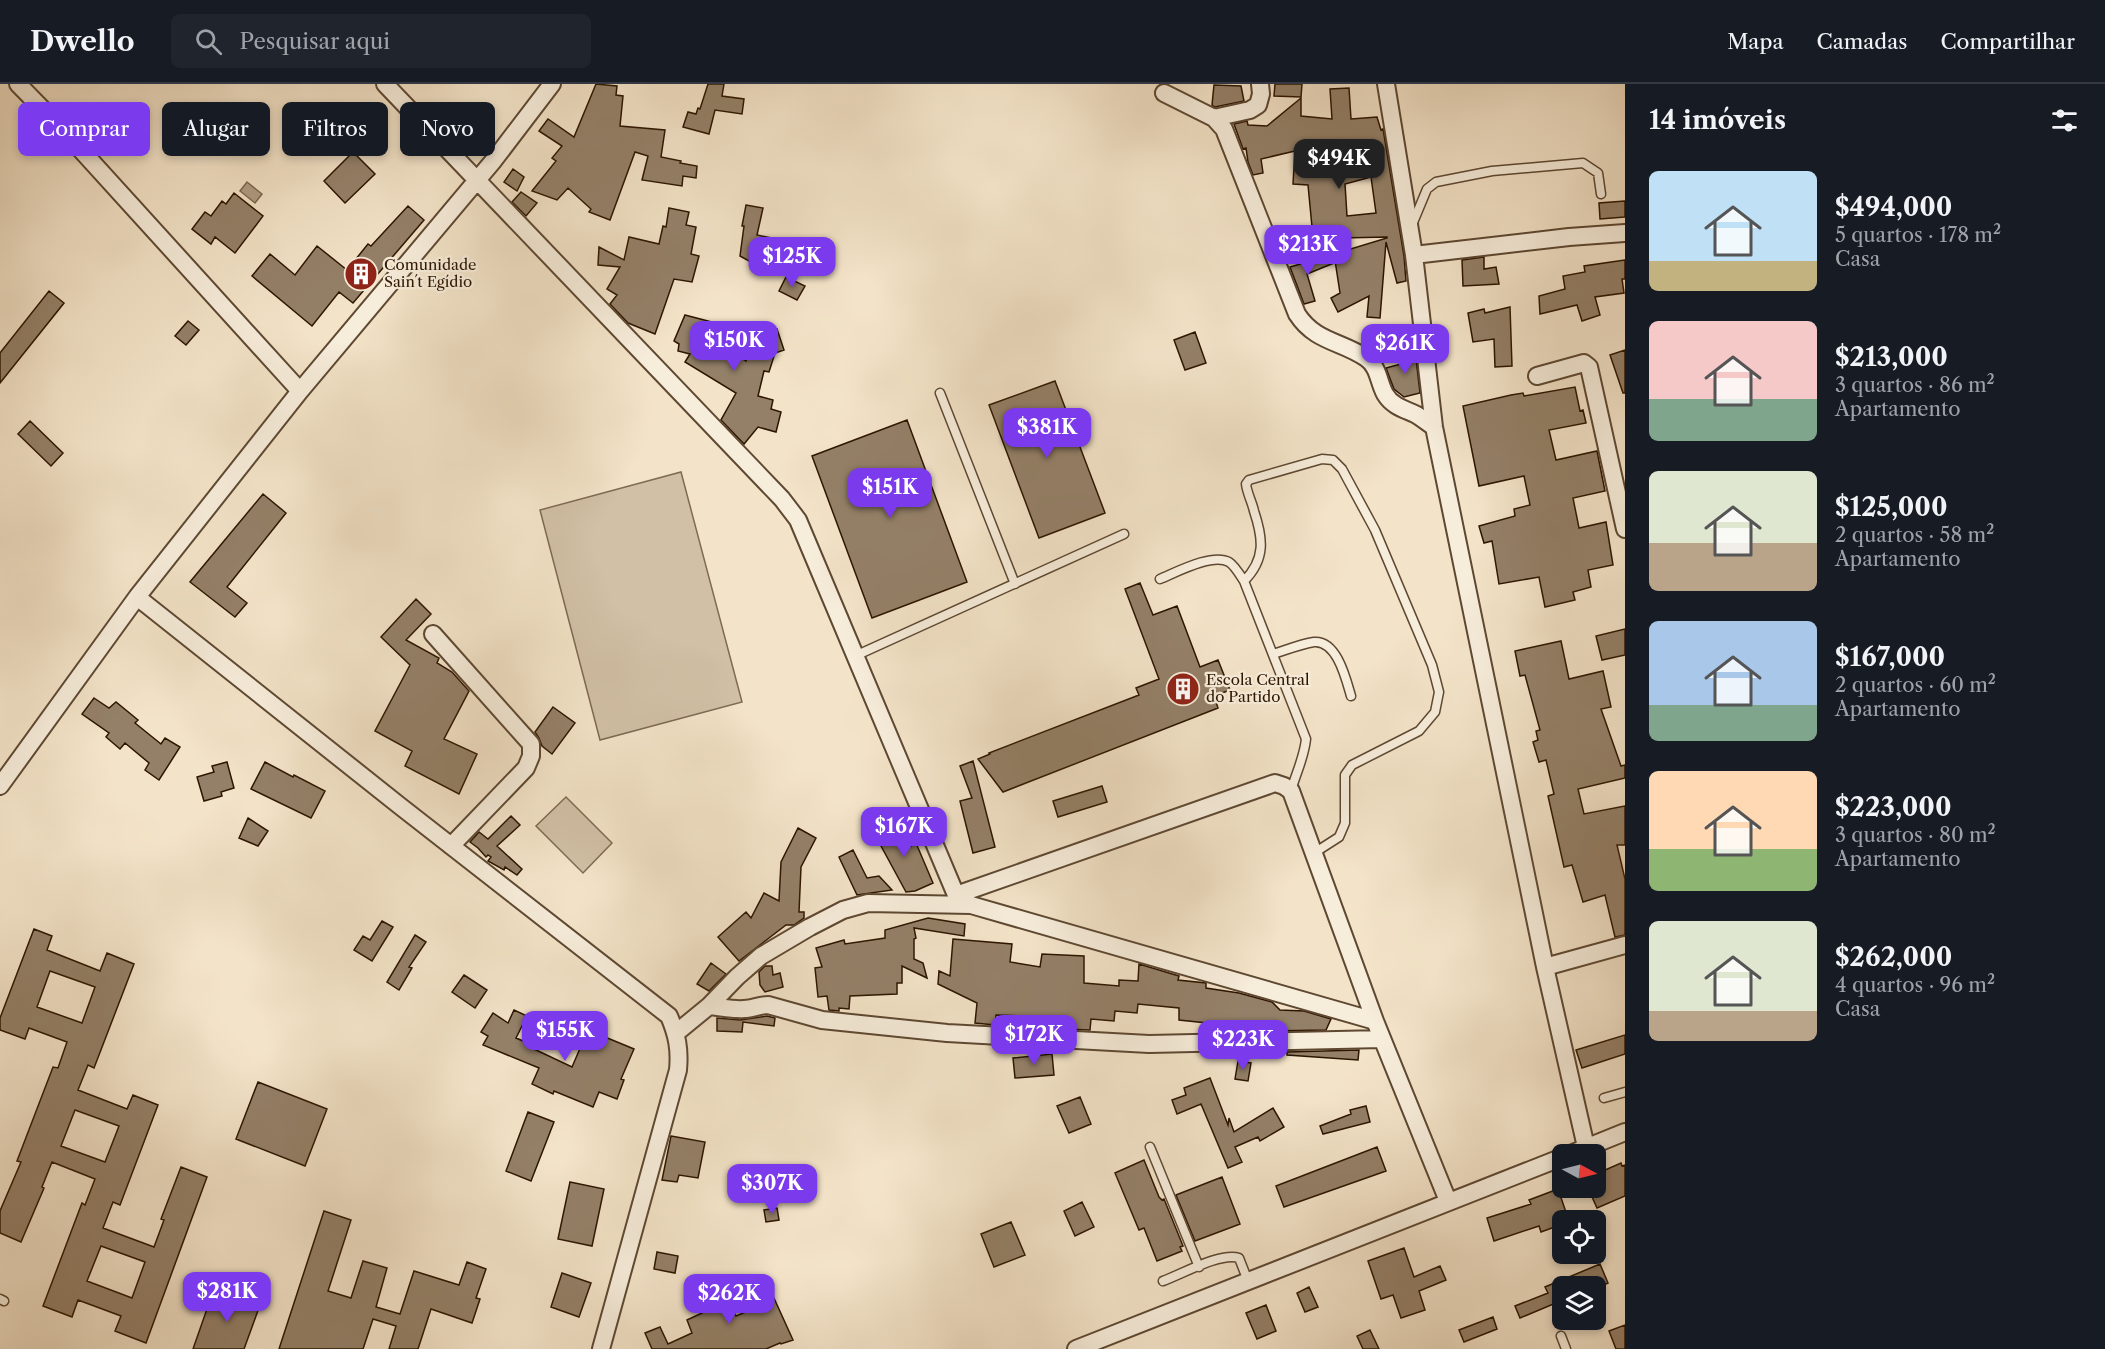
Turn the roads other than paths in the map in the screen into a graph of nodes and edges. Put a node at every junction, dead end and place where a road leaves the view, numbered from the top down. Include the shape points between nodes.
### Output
1 (18, 84) edge
2 (385, 84) edge
3 (552, 84) edge
4 (1260, 84) edge
5 (1386, 84) edge
6 (1164, 93) dead end
7 (1214, 118) junction
8 (476, 180) junction
9 (1601, 194) dead end
10 (1410, 228) junction
11 (1625, 233) edge
12 (1414, 255) junction
13 (1537, 376) dead end
14 (300, 391) junction
15 (940, 393) dead end
16 (1434, 427) junction
17 (1625, 529) edge
18 (1124, 534) dead end
19 (1160, 579) dead end
20 (1244, 581) junction
21 (1015, 584) junction
22 (137, 597) junction
23 (433, 634) dead end
24 (1273, 654) junction
25 (855, 656) junction
26 (1351, 696) dead end
27 (0, 786) edge
28 (1291, 791) junction
29 (451, 846) junction
30 (1314, 853) junction
31 (956, 895) junction
32 (971, 905) junction
33 (1625, 945) edge
34 (1545, 967) junction
35 (710, 1006) junction
36 (1375, 1021) junction
37 (676, 1034) junction
38 (1382, 1039) junction
39 (1625, 1092) edge
40 (1604, 1098) dead end
41 (1625, 1132) edge
42 (1585, 1144) edge
43 (1594, 1144) edge
44 (1150, 1147) dead end
45 (1552, 1161) edge
46 (1448, 1201) junction
47 (1199, 1267) junction
48 (1163, 1281) dead end
49 (1248, 1281) junction
50 (1561, 1336) dead end
51 (600, 1349) edge
52 (1076, 1349) edge
53 (1566, 1349) edge

1 - 14 street
2 - 8 street
3 - 8 street
4 - 7 street via 1258,105
5 - 10 street
6 - 7 street
7 - 16 street via 1231,143 1305,326 1366,358 1378,372 1385,395
8 - 14 street
8 - 25 street via 782,499 798,520
9 - 10 lane via 1598,173 1583,163 1492,171 1437,182 1427,189
10 - 12 street
11 - 12 street
12 - 16 street
13 - 17 street via 1584,363 1589,367
14 - 22 street
15 - 21 lane
16 - 34 street
18 - 21 lane
19 - 20 lane via 1220,560 1230,563
20 - 24 lane
20 - 30 lane via 1260,557 1261,537 1246,484 1322,459 1333,460 1342,469 1375,530 1432,665 1439,692 1435,712 1419,731 1352,765 1345,775 1345,823 1339,837
21 - 25 lane
22 - 27 street
22 - 29 street
23 - 29 street via 531,744 526,768
24 - 26 lane via 1316,642 1330,647 1344,670
24 - 28 lane via 1306,739 1305,754
25 - 31 street
28 - 30 street
28 - 31 street via 1275,783
29 - 37 street via 669,1016
30 - 36 street
31 - 32 street
32 - 35 street via 868,903 843,910 761,956
32 - 36 street
33 - 34 street
34 - 42 street
35 - 37 street
35 - 38 street via 743,1010 768,1005 822,1020 947,1033 1149,1044
36 - 38 street
37 - 51 street via 680,1050 678,1070
38 - 46 street
39 - 40 lane
41 - 43 street
44 - 47 lane
45 - 46 street
46 - 49 street
47 - 48 lane
47 - 49 lane via 1231,1255 1239,1258
49 - 52 street
50 - 53 lane

